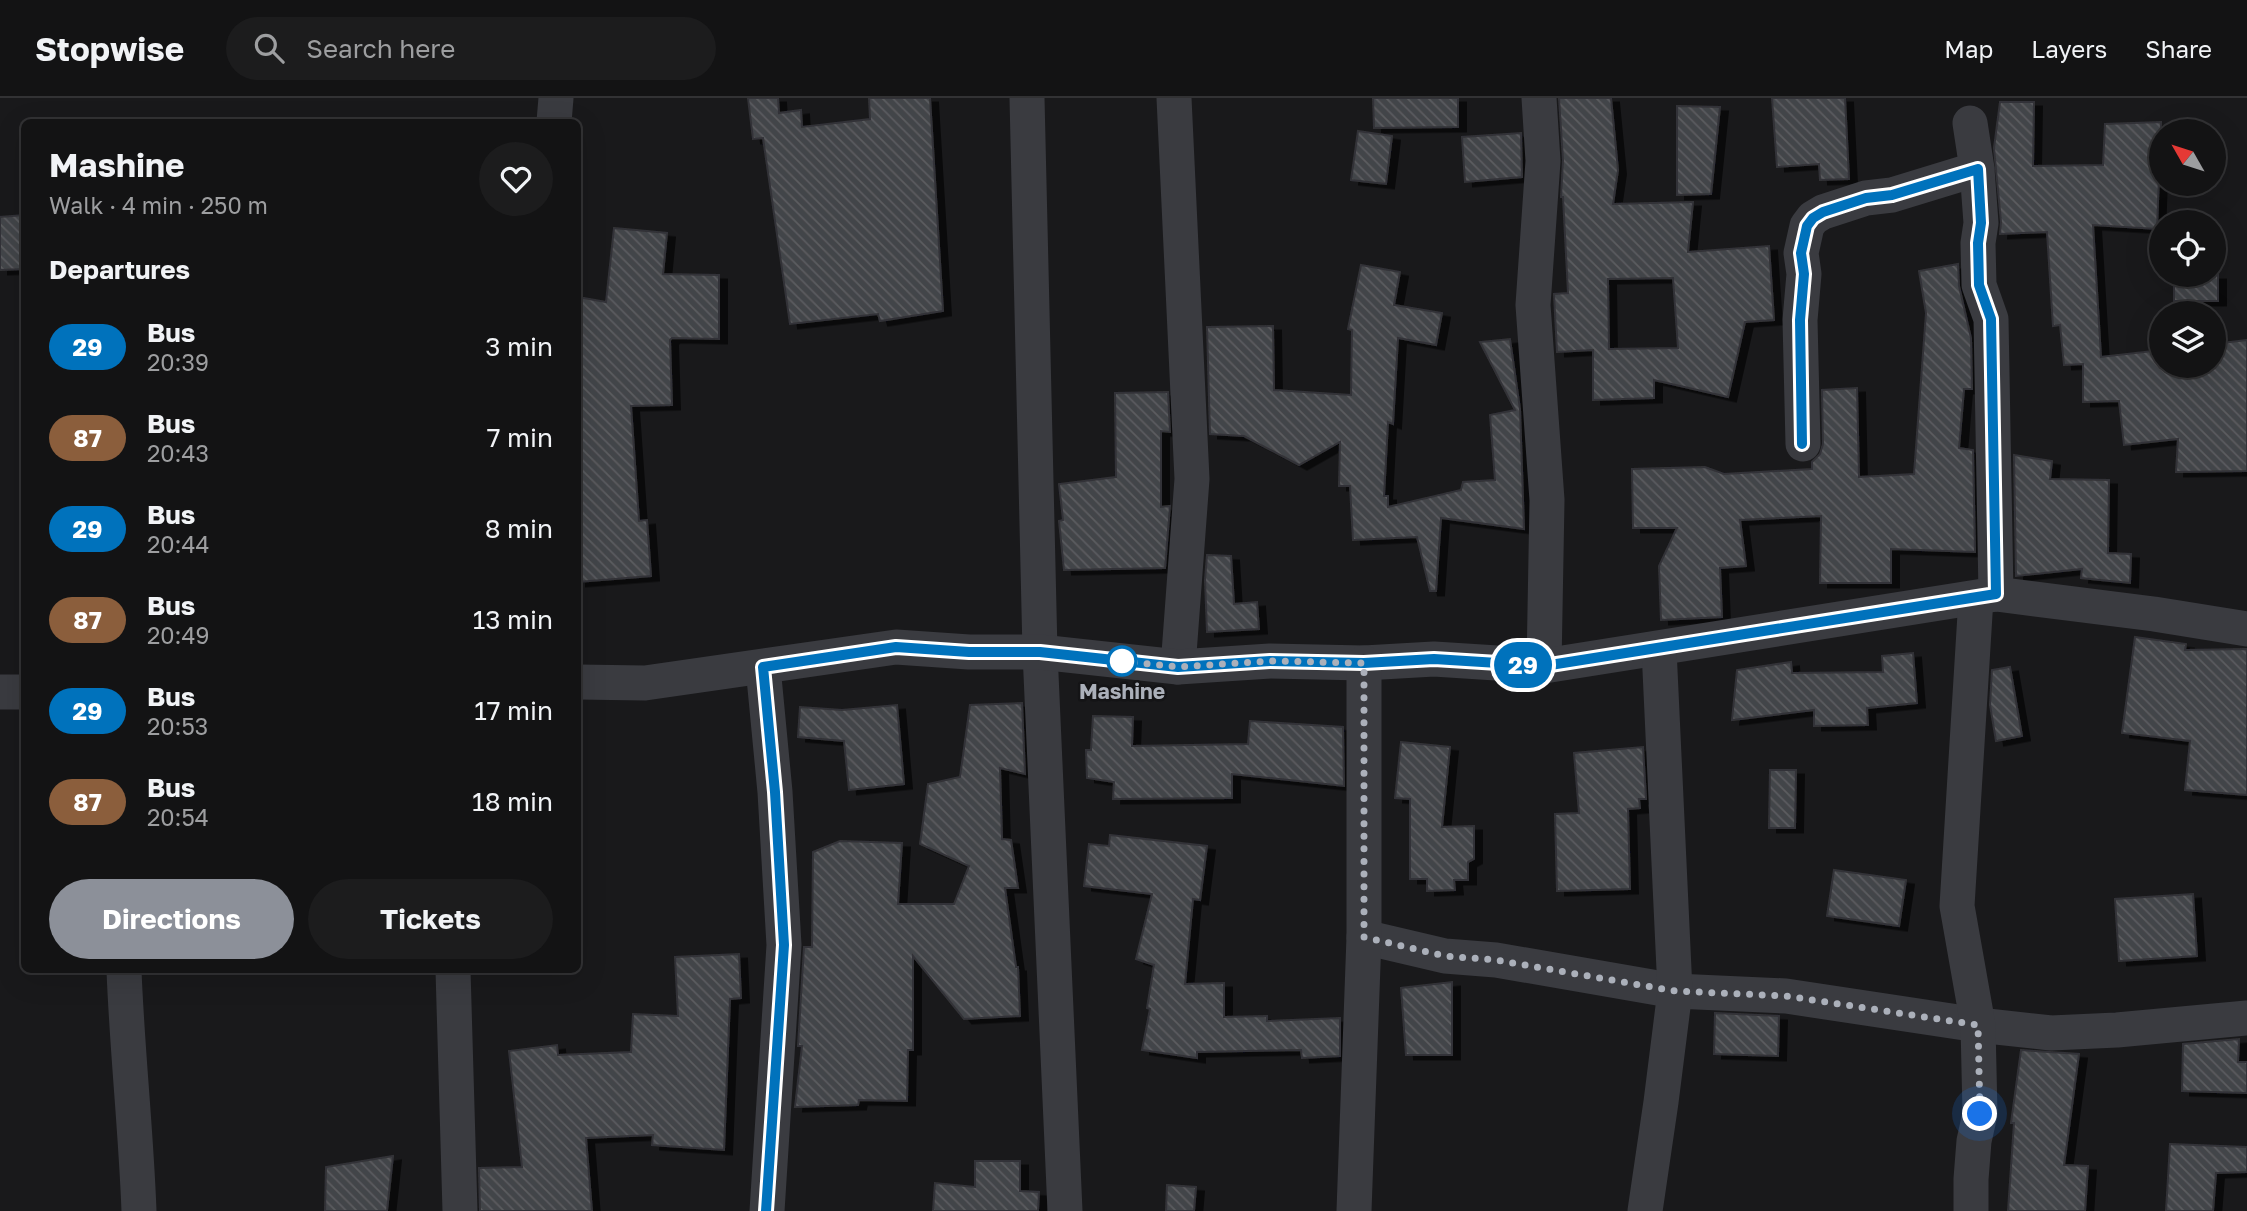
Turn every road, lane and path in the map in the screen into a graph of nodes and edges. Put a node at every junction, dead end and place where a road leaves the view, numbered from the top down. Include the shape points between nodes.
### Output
1 (556, 98) edge
2 (1027, 98) edge
3 (1174, 98) edge
4 (1539, 98) edge
5 (554, 119) edge
6 (1970, 123) dead end
7 (1978, 169) junction
8 (1802, 444) dead end
9 (1986, 596) junction
10 (2247, 629) edge
11 (1659, 649) junction
12 (1040, 652) junction
13 (1364, 663) junction
14 (1544, 666) junction
15 (763, 667) junction
16 (1178, 667) junction
17 (581, 682) edge
18 (0, 692) edge
19 (21, 692) edge
20 (1364, 937) junction
21 (124, 973) edge
22 (453, 973) edge
23 (1675, 991) junction
24 (2247, 1017) edge
25 (1978, 1025) junction
26 (139, 1211) edge
27 (460, 1211) edge
28 (766, 1211) edge
29 (1065, 1211) edge
30 (1354, 1211) edge
31 (1645, 1211) edge
32 (1971, 1211) edge

1 - 5 street
2 - 12 street
3 - 16 street via 1192,479
4 - 14 street via 1543,161 1533,305 1547,500
6 - 7 street
7 - 8 street via 1823,212 1807,226 1801,253
7 - 9 street via 1979,285 1991,319
9 - 10 street
9 - 11 street
9 - 25 street via 1957,906
11 - 14 street
11 - 23 street
12 - 15 street via 896,647
12 - 16 street
12 - 29 street
13 - 14 street via 1434,659
13 - 16 street via 1270,661
13 - 20 street
15 - 17 street via 645,683
15 - 28 street via 784,945
18 - 19 street
20 - 23 street via 1445,956 1496,960
20 - 30 street
21 - 26 street
22 - 27 street
23 - 25 street via 1786,996
23 - 31 street
24 - 25 street via 2051,1033
25 - 32 street via 1980,1114

